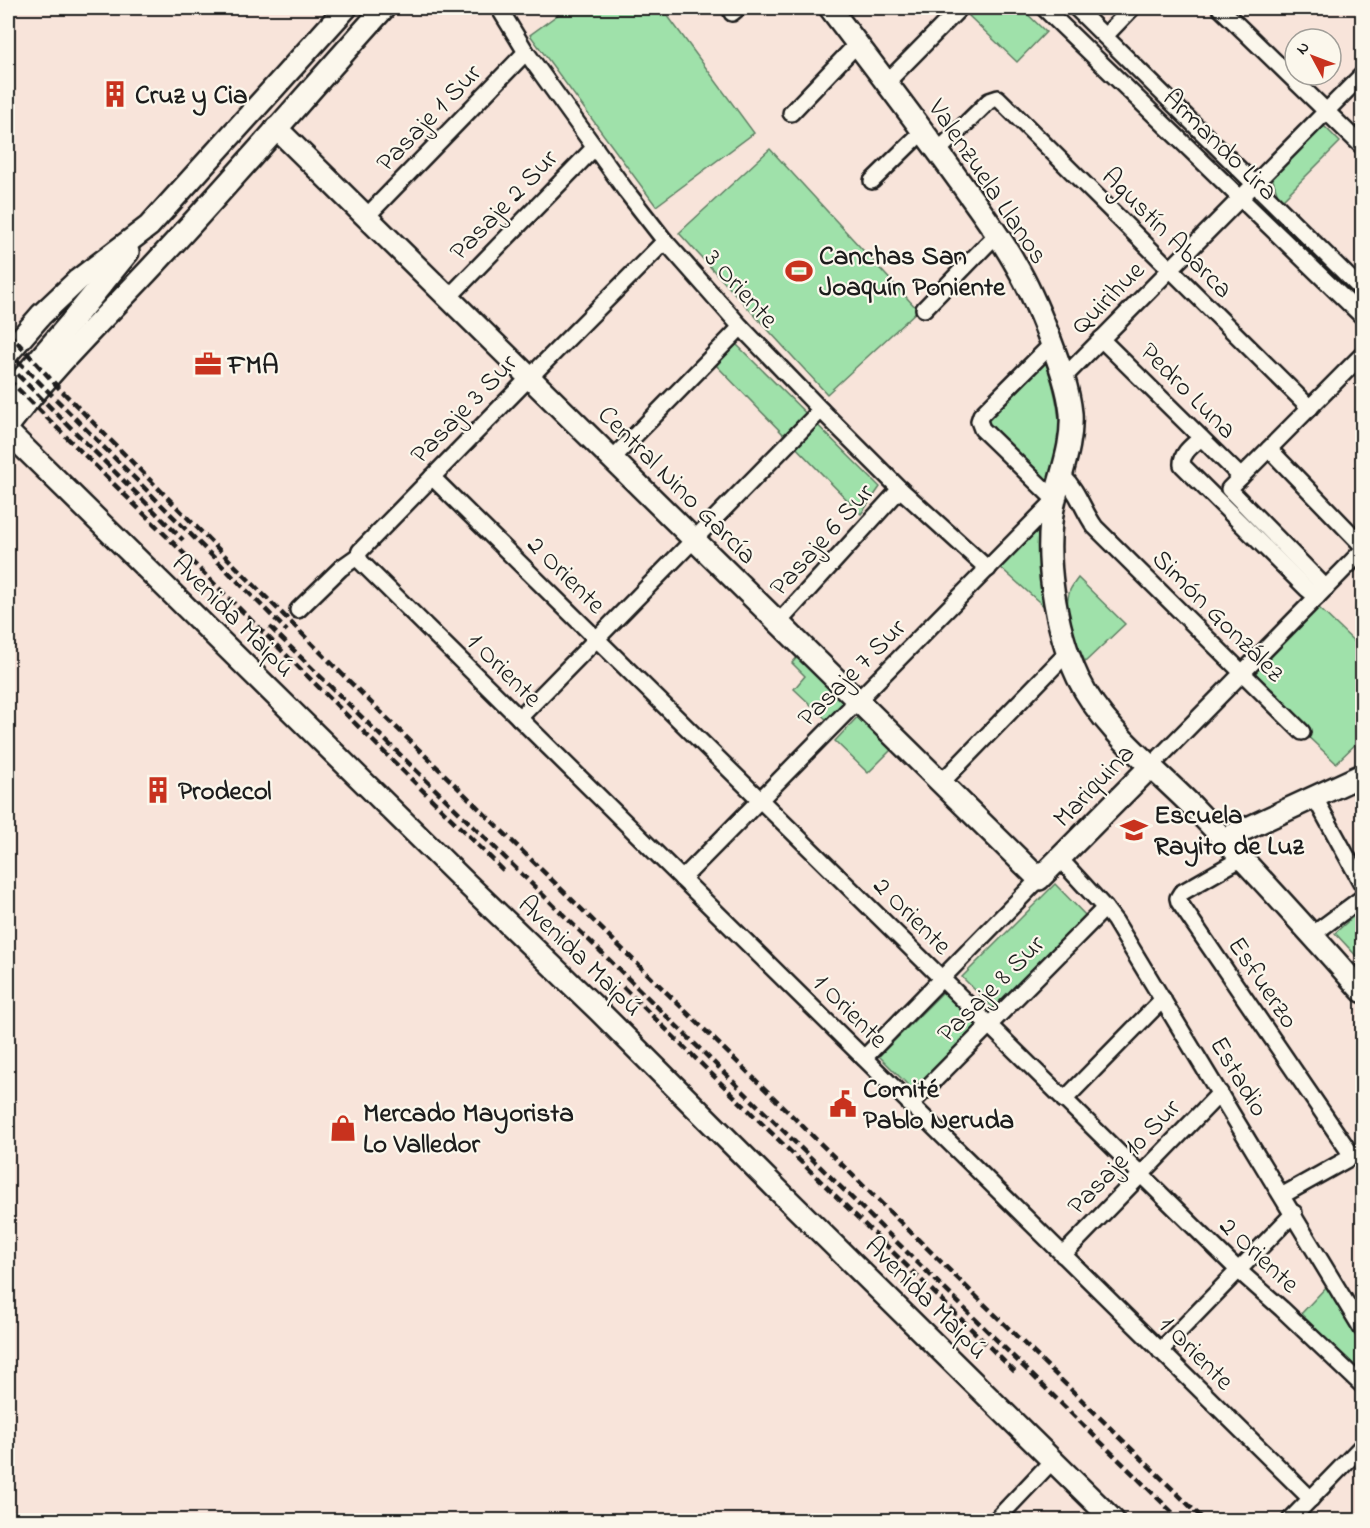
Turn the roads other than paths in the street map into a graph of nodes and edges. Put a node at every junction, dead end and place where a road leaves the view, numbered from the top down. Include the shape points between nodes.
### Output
1 (346, 8) edge
2 (384, 8) edge
3 (499, 8) edge
4 (830, 8) edge
5 (960, 8) edge
6 (1044, 8) edge
7 (1076, 8) edge
8 (1132, 8) edge
9 (1220, 8) edge
10 (1105, 36) junction
11 (857, 44) junction
12 (526, 52) junction
13 (1362, 75) edge
14 (283, 77) junction
15 (886, 82) junction
16 (1327, 111) junction
17 (791, 113) dead end
18 (276, 128) junction
19 (923, 131) junction
20 (1362, 146) edge
21 (595, 147) junction
22 (938, 151) junction
23 (872, 181) dead end
24 (1255, 184) junction
25 (1241, 198) junction
26 (366, 217) junction
27 (149, 226) junction
28 (997, 234) junction
29 (664, 241) junction
30 (1170, 270) junction
31 (1362, 290) edge
32 (448, 297) junction
33 (924, 309) dead end
34 (1362, 316) edge
35 (741, 327) junction
36 (1101, 339) junction
37 (1052, 344) junction
38 (8, 353) edge
39 (1362, 355) edge
40 (1065, 376) junction
41 (529, 377) junction
42 (8, 395) edge
43 (1310, 408) junction
44 (821, 410) junction
45 (8, 426) edge
46 (8, 432) edge
47 (1201, 438) junction
48 (1269, 449) junction
49 (612, 459) junction
50 (1062, 475) junction
51 (432, 477) junction
52 (1241, 477) junction
53 (900, 489) junction
54 (1055, 500) junction
55 (694, 539) junction
56 (1362, 545) edge
57 (1362, 551) edge
58 (358, 556) junction
59 (988, 568) junction
60 (1322, 592) junction
61 (298, 610) dead end
62 (778, 623) junction
63 (596, 639) junction
64 (1068, 652) junction
65 (1242, 674) junction
66 (858, 701) junction
67 (519, 718) junction
68 (1302, 732) dead end
69 (1151, 766) junction
70 (1362, 775) edge
71 (941, 783) junction
72 (1314, 798) junction
73 (760, 800) junction
74 (1224, 839) junction
75 (1242, 858) junction
76 (1060, 860) junction
77 (682, 879) junction
78 (1040, 879) junction
79 (1362, 884) edge
80 (1362, 898) edge
81 (1105, 908) junction
82 (1312, 935) junction
83 (942, 979) junction
84 (1362, 991) edge
85 (1163, 999) junction
86 (988, 1025) junction
87 (864, 1058) junction
88 (1221, 1093) junction
89 (1064, 1100) junction
90 (910, 1105) junction
91 (1358, 1154) edge
92 (1141, 1174) junction
93 (1283, 1195) junction
94 (1294, 1213) junction
95 (1063, 1255) junction
96 (1238, 1270) junction
97 (1362, 1329) edge
98 (1160, 1351) junction
99 (1362, 1385) edge
100 (1362, 1446) edge
101 (1052, 1461) junction
102 (1311, 1499) junction
103 (996, 1521) edge
104 (1113, 1521) edge
105 (1290, 1521) edge

1 - 14 main road
2 - 18 main road
3 - 12 street, 3 Oriente
4 - 11 main road, Valenzuela Llanos
5 - 15 street
6 - 25 street, Armando Lira
7 - 10 street, Armando Lira
8 - 10 street
9 - 16 street
10 - 24 street, Armando Lira
11 - 15 main road, Valenzuela Llanos
11 - 17 street
12 - 21 street, 3 Oriente
12 - 26 street, Pasaje 1 Sur
13 - 16 street, Quirihue
14 - 18 main road via 276,97
14 - 27 main road
15 - 19 main road, Valenzuela Llanos
16 - 20 street
16 - 24 street, Quirihue
18 - 26 main road, Central Nino García
18 - 45 main road
19 - 22 main road, Valenzuela Llanos
19 - 23 street
21 - 29 street, 3 Oriente
21 - 32 street, Pasaje 2 Sur
22 - 28 main road, Valenzuela Llanos
22 - 30 street, Agustín Abarca via 989,101 998,98
24 - 25 street, Quirihue
24 - 31 street, Armando Lira
25 - 30 street, Quirihue
25 - 34 street, Armando Lira
26 - 32 main road, Central Nino García
27 - 38 main road via 78,280
27 - 42 main road
28 - 33 street
28 - 37 main road, Valenzuela Llanos via 1023,278
29 - 35 street, 3 Oriente
29 - 41 street, Pasaje 3 Sur
30 - 36 street, Quirihue
30 - 43 street, Agustín Abarca
32 - 41 main road, Central Nino García
35 - 44 street, 3 Oriente
35 - 49 street
36 - 40 street, Quirihue
36 - 47 street, Pedro Luna
37 - 40 main road, Valenzuela Llanos
37 - 54 street via 979,421 982,429
39 - 43 street
40 - 50 main road, Valenzuela Llanos via 1071,427
41 - 49 main road, Central Nino García
41 - 51 street, Pasaje 3 Sur
43 - 48 street
44 - 53 street, 3 Oriente
44 - 55 street
46 - 101 main road, Avenida Maipú
47 - 52 street, Pedro Luna
47 - 60 street via 1184,454 1182,465 1306,589
48 - 52 street
48 - 56 street
49 - 55 main road, Central Nino García
50 - 54 main road, Valenzuela Llanos
50 - 65 street, Simón González via 1101,533
51 - 58 street, Pasaje 3 Sur
51 - 63 street, 2 Oriente
52 - 60 street via 1229,489
53 - 59 street, 3 Oriente
53 - 62 street, Pasaje 6 Sur
54 - 59 street, Pasaje 7 Sur
54 - 64 main road, Valenzuela Llanos via 1051,570
55 - 62 main road, Central Nino García
55 - 63 street
57 - 60 street, Mariquina
58 - 61 street, Pasaje 3 Sur
58 - 67 street, 1 Oriente
59 - 66 street, Pasaje 7 Sur
60 - 65 street, Mariquina
62 - 66 main road, Central Nino García
63 - 67 street
63 - 73 street, 2 Oriente
64 - 69 main road, Valenzuela Llanos via 1098,711
64 - 71 street
65 - 68 street, Simón González
65 - 69 street, Mariquina
66 - 71 main road, Central Nino García
66 - 73 street, Pasaje 7 Sur
67 - 77 street, 1 Oriente
69 - 74 main road, Valenzuela Llanos
69 - 76 main road, Mariquina
70 - 72 main road
71 - 78 main road, Central Nino García
72 - 74 main road
72 - 79 street
73 - 77 street, Pasaje 7 Sur
73 - 83 street, 2 Oriente
74 - 75 main road, Valenzuela Llanos
75 - 82 main road, Valenzuela Llanos
75 - 91 street, Esfuerzo via 1181,893 1179,902
76 - 78 main road, Mariquina
76 - 81 street, Estadio
77 - 87 street, 1 Oriente
78 - 83 street, Mariquina
80 - 82 street
81 - 85 street, Estadio
81 - 86 street, Pasaje 8 Sur
82 - 84 main road, Valenzuela Llanos
83 - 86 street, 2 Oriente
83 - 87 street, Mariquina
85 - 88 street, Estadio
85 - 89 street
86 - 89 street, 2 Oriente
86 - 90 street, Pasaje 8 Sur
87 - 90 street, 1 Oriente
88 - 92 street, Pasaje 10 Sur
88 - 93 street, Estadio
89 - 92 street, 2 Oriente
90 - 95 street, 1 Oriente
91 - 93 street
92 - 95 street, Pasaje 10 Sur
92 - 96 street, 2 Oriente
93 - 94 street, Estadio
94 - 96 street
94 - 97 street, Estadio
95 - 98 street, 1 Oriente
96 - 98 street
96 - 99 street, 2 Oriente
98 - 102 street, 1 Oriente
100 - 102 street
101 - 103 street
101 - 104 main road, Avenida Maipú
102 - 105 street

